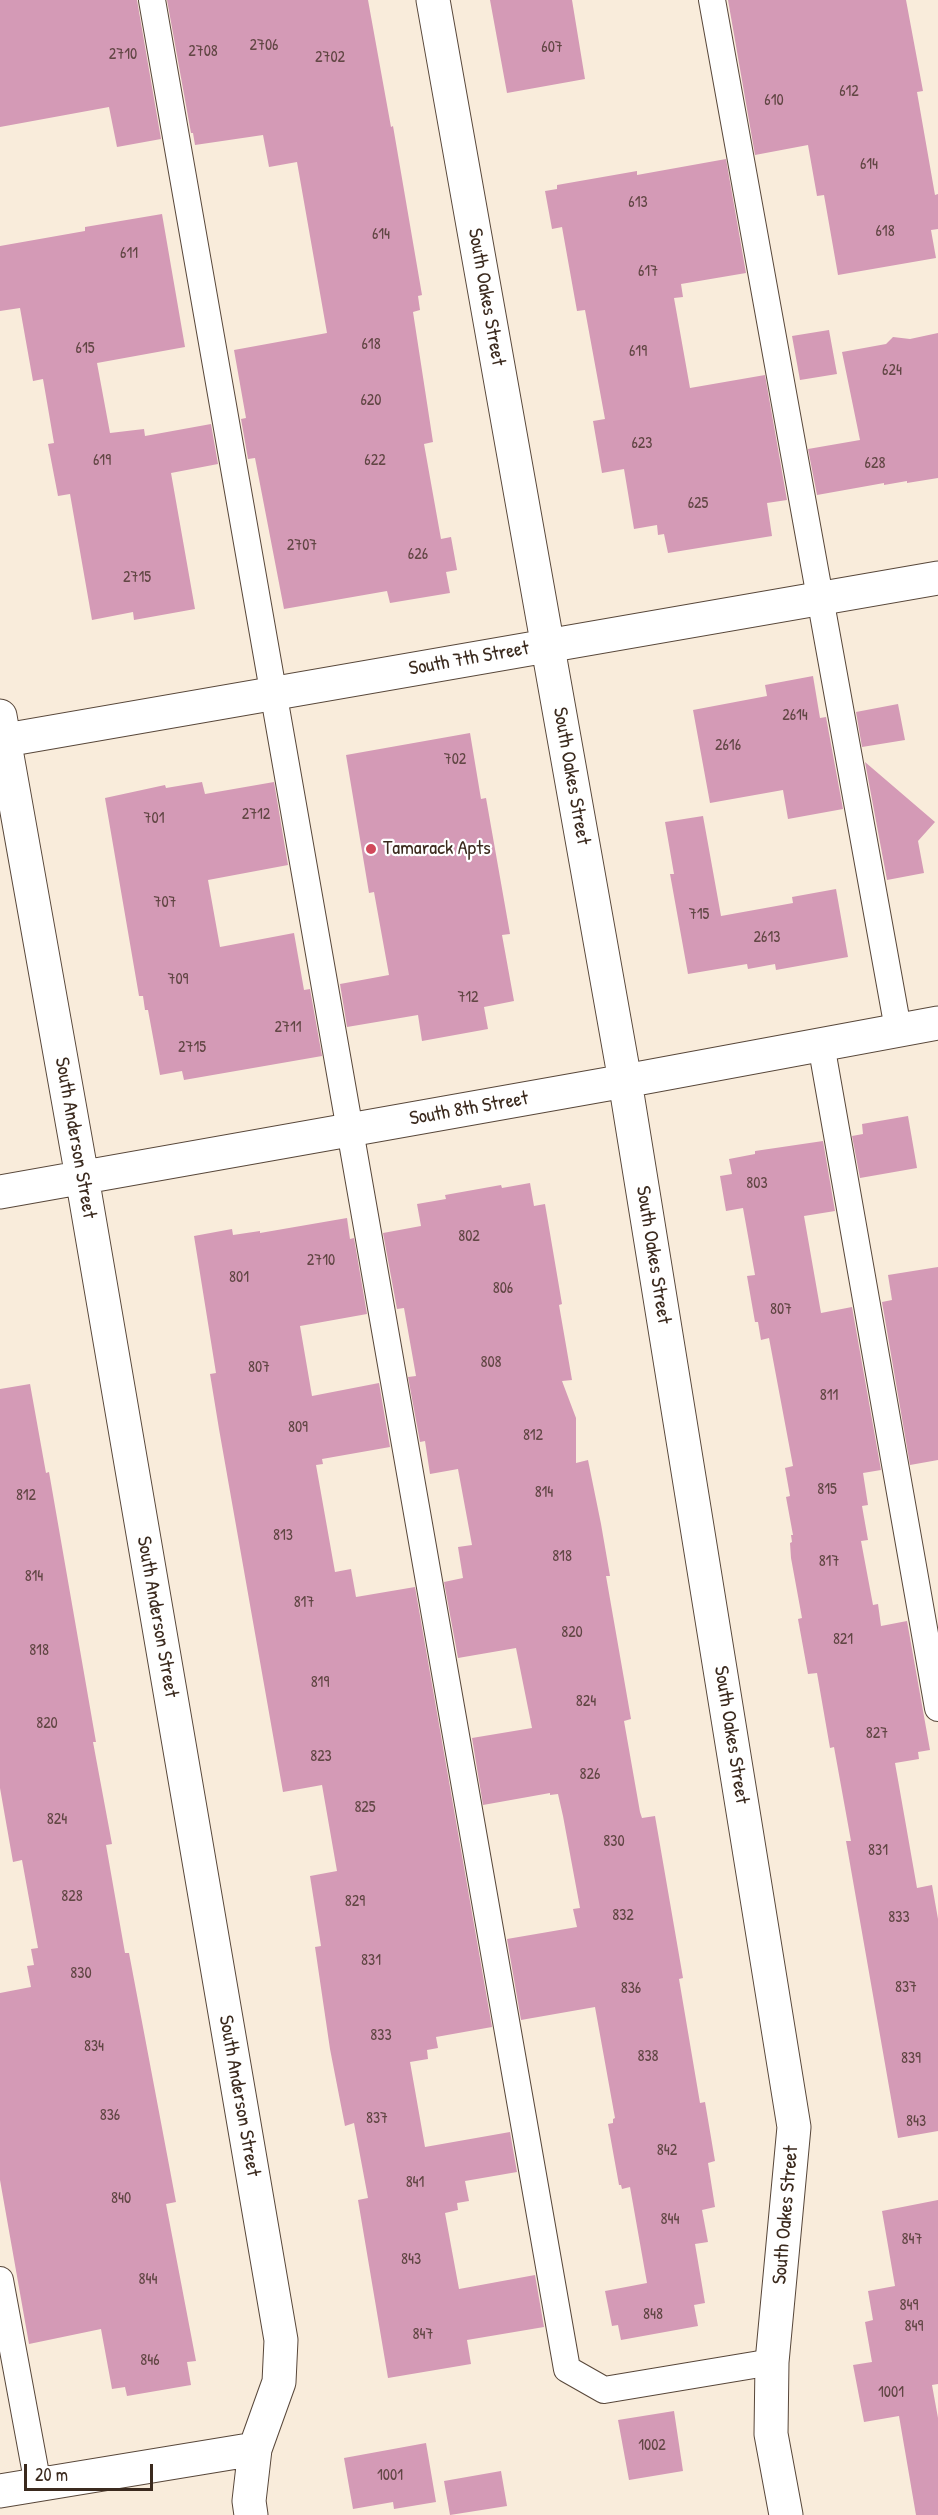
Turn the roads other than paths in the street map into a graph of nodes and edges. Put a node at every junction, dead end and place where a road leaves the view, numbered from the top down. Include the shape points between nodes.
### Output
1 (152, 0) edge
2 (433, 0) edge
3 (712, 0) edge
4 (938, 578) edge
5 (820, 598) junction
6 (548, 645) junction
7 (272, 693) junction
8 (1, 733) edge
9 (938, 1023) edge
10 (898, 1029) junction
11 (821, 1044) junction
12 (625, 1081) junction
13 (348, 1130) junction
14 (82, 1177) junction
15 (0, 1192) edge
16 (938, 1708) edge
17 (0, 2280) edge
18 (772, 2362) junction
19 (255, 2449) junction
20 (38, 2485) junction
21 (0, 2491) edge
22 (251, 2515) edge
23 (786, 2515) edge

1 - 7 lane
2 - 6 street, South Oakes Street
3 - 5 lane
4 - 5 street, South 7th Street
5 - 6 street, South 7th Street
5 - 10 lane
6 - 7 street, South 7th Street
6 - 12 street, South Oakes Street
7 - 8 street, South 7th Street
7 - 13 lane
8 - 14 street, South Anderson Street
9 - 10 street, South 8th Street
10 - 11 street, South 8th Street
11 - 12 street, South 8th Street
11 - 16 lane
12 - 13 street, South 8th Street
12 - 18 street, South Oakes Street via 794,2127
13 - 14 street, South 8th Street
13 - 18 lane via 567,2369 604,2390
14 - 15 street, South 8th Street
14 - 19 street, South Anderson Street via 281,2340 279,2382
17 - 20 lane
18 - 23 street, South Oakes Street via 771,2434
19 - 20 street
19 - 22 street, South Anderson Street
20 - 21 street

